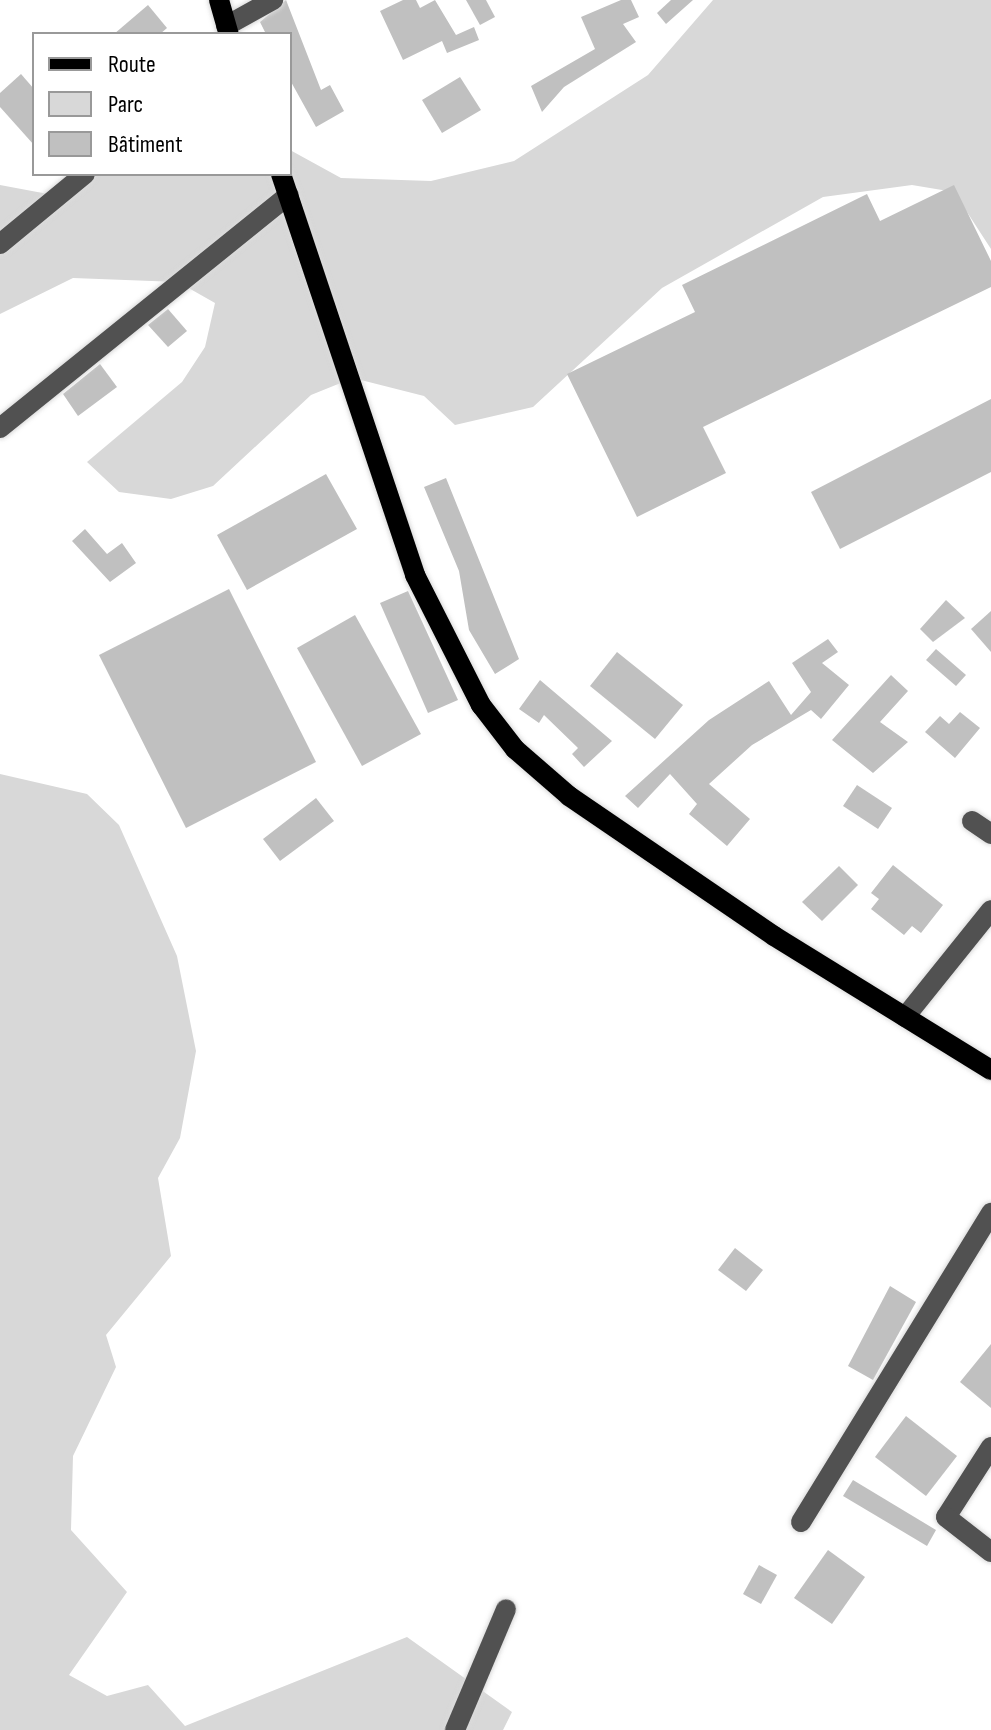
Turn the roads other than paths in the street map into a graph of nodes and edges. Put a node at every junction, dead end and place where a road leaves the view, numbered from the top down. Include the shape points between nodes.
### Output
1 (219, 0) edge
2 (273, 0) edge
3 (228, 30) edge
4 (83, 176) edge
5 (282, 176) edge
6 (289, 195) junction
7 (0, 244) edge
8 (0, 428) edge
9 (972, 821) dead end
10 (991, 834) edge
11 (991, 910) edge
12 (905, 1017) junction
13 (991, 1070) edge
14 (991, 1213) edge
15 (991, 1447) edge
16 (801, 1522) dead end
17 (991, 1552) edge
18 (506, 1609) dead end
19 (455, 1730) edge

1 - 3 main road
2 - 3 street
4 - 7 street
5 - 6 main road
6 - 8 street
6 - 12 main road via 415,575 481,705 515,749 569,796
9 - 10 street
11 - 12 street
12 - 13 main road
14 - 16 street
15 - 17 street via 946,1517
18 - 19 street

